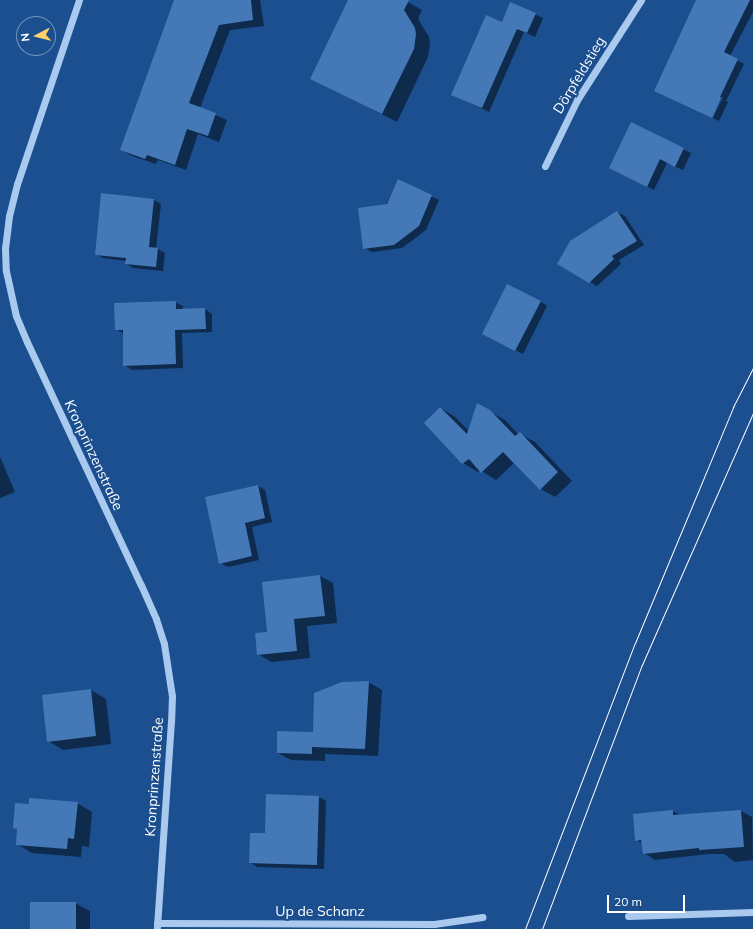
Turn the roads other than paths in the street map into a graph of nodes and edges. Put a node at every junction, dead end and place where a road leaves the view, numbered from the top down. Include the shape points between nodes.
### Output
1 (79, 0) edge
2 (641, 0) edge
3 (545, 166) dead end
4 (753, 912) edge
5 (628, 916) dead end
6 (482, 917) dead end
7 (157, 926) edge

1 - 7 street, Kronprinzenstraße via 17,184 9,216 5,248 6,271 16,316 27,342 141,585 164,644 169,670 172,715
2 - 3 street, Dörpfeldstieg via 577,100
4 - 5 street
6 - 7 street, Up de Schanz via 434,924

